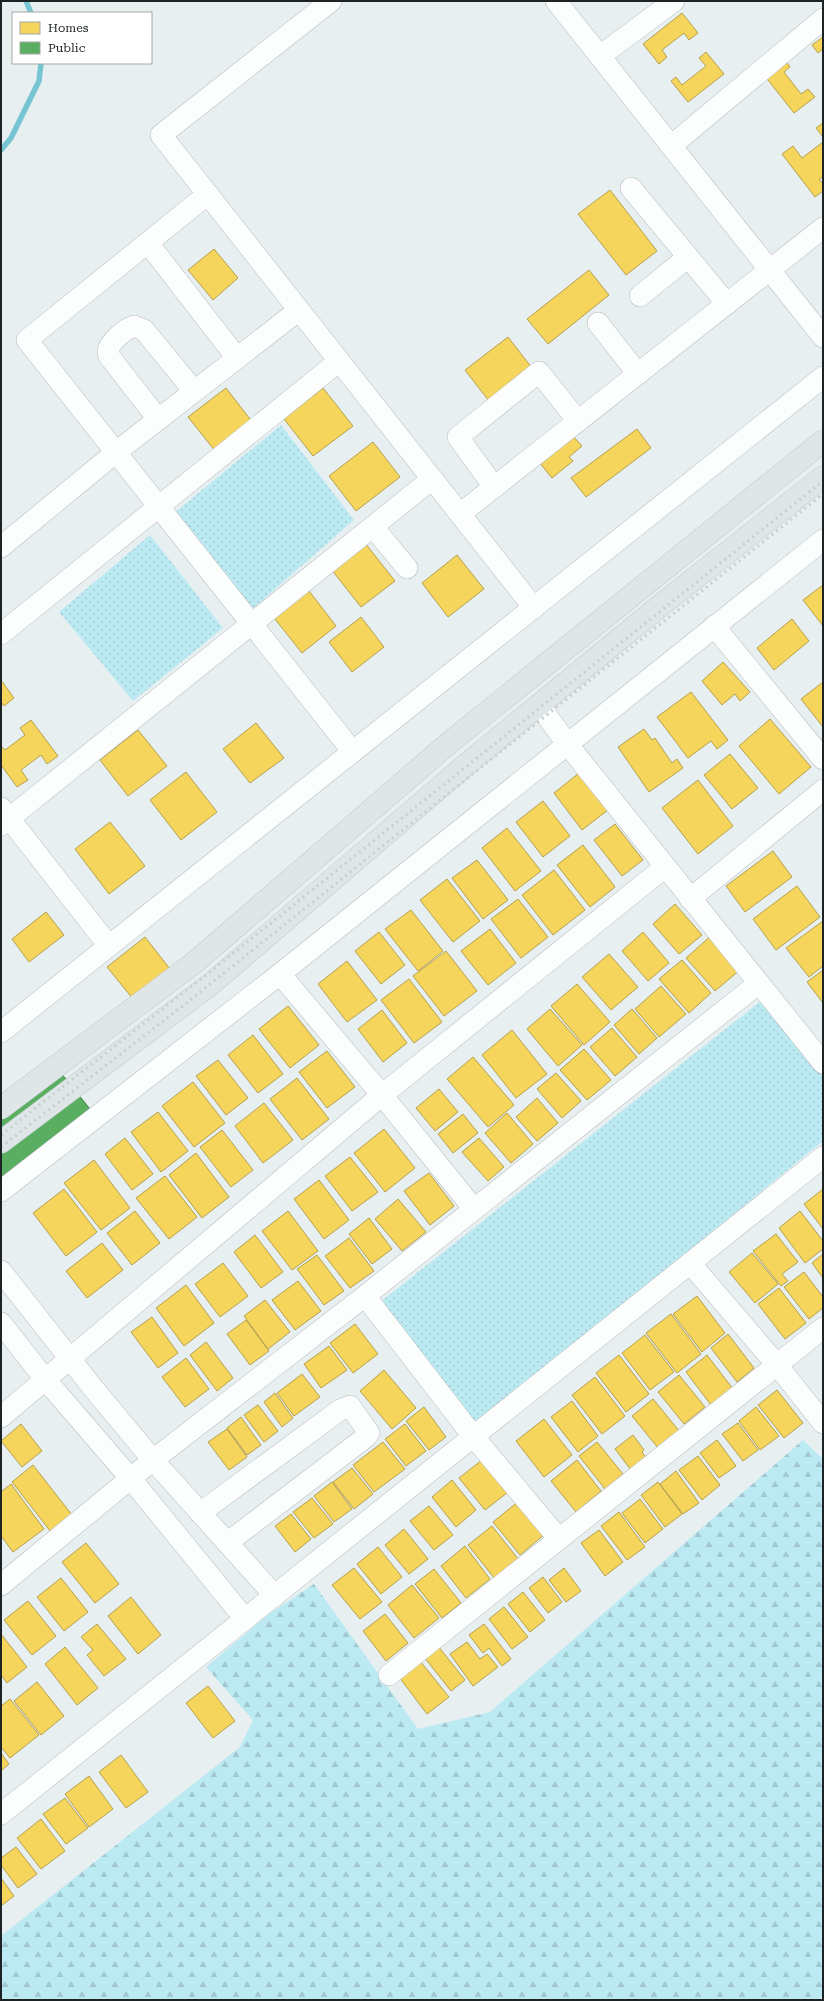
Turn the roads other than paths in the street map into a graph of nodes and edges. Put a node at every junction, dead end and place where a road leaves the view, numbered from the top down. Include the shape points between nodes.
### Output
1 (331, 1) edge
2 (556, 1) edge
3 (674, 1) edge
4 (823, 18) edge
5 (600, 56) junction
6 (672, 146) junction
7 (631, 188) dead end
8 (208, 194) junction
9 (823, 228) edge
10 (148, 244) junction
11 (688, 257) junction
12 (770, 270) junction
13 (640, 296) dead end
14 (727, 304) junction
15 (299, 310) junction
16 (598, 323) dead end
17 (823, 336) edge
18 (237, 358) junction
19 (339, 361) junction
20 (638, 374) junction
21 (823, 377) edge
22 (194, 391) junction
23 (158, 419) junction
24 (578, 421) junction
25 (823, 441) edge
26 (115, 453) junction
27 (823, 477) edge
28 (432, 479) junction
29 (494, 488) junction
30 (158, 507) junction
31 (460, 514) junction
32 (373, 527) junction
33 (823, 540) edge
34 (1, 547) edge
35 (407, 568) dead end
36 (534, 608) junction
37 (251, 624) junction
38 (714, 626) junction
39 (1, 634) edge
40 (539, 705) junction
41 (568, 745) junction
42 (353, 752) junction
43 (823, 759) edge
44 (823, 790) edge
45 (4, 817) edge
46 (665, 867) junction
47 (690, 898) junction
48 (109, 946) junction
49 (280, 974) junction
50 (759, 983) junction
51 (1, 1032) edge
52 (823, 1063) edge
53 (382, 1095) junction
54 (1, 1108) edge
55 (1, 1142) edge
56 (823, 1157) edge
57 (1, 1191) edge
58 (474, 1209) junction
59 (690, 1263) junction
60 (1, 1271) edge
61 (365, 1296) junction
62 (1, 1323) edge
63 (823, 1328) edge
64 (70, 1358) junction
65 (777, 1365) junction
66 (45, 1379) junction
67 (1, 1417) edge
68 (823, 1423) edge
69 (473, 1436) junction
70 (153, 1460) junction
71 (131, 1479) junction
72 (200, 1513) junction
73 (559, 1539) junction
74 (227, 1543) junction
75 (1, 1585) edge
76 (275, 1596) junction
77 (245, 1619) junction
78 (390, 1674) dead end
79 (1, 1814) edge

1 - 8 street via 161,135
2 - 5 street
3 - 5 street
4 - 6 street
5 - 6 street
6 - 12 street
7 - 11 street
8 - 10 street
8 - 15 street
9 - 12 street
10 - 18 street
10 - 26 street via 27,340
11 - 13 street
11 - 14 street
12 - 14 street
12 - 17 street
14 - 20 street
15 - 18 street
15 - 19 street
16 - 20 street
18 - 22 street
19 - 28 street
19 - 30 street
20 - 24 street
21 - 36 street
22 - 23 street
22 - 23 street via 144,330 130,327 111,343 109,356
23 - 26 street
24 - 29 street
24 - 29 street via 539,372 458,437
25 - 54 main road via 449,743 194,963
26 - 30 street
26 - 34 street
27 - 40 main road
28 - 31 street
28 - 32 street
29 - 31 street
30 - 37 street
30 - 39 street
31 - 36 street
32 - 35 street
32 - 37 street
33 - 38 street
36 - 42 street
37 - 42 street
37 - 45 street
38 - 41 street
38 - 43 street
40 - 41 street
40 - 55 main road via 466,764 211,984
41 - 46 street
41 - 49 street
42 - 48 street
44 - 47 street
45 - 48 street
46 - 47 street
46 - 53 street
47 - 50 street
48 - 51 street
49 - 53 street
49 - 57 street
50 - 52 street
50 - 58 street
53 - 58 street
53 - 64 street
56 - 59 street
58 - 61 street
59 - 65 street
59 - 69 street
60 - 64 street
61 - 69 street
61 - 70 street
62 - 66 street
63 - 65 street
64 - 66 street
64 - 70 street
65 - 68 street
65 - 73 street
66 - 67 street
66 - 71 street
69 - 73 street
69 - 76 street
70 - 71 street
70 - 72 street
71 - 75 street
71 - 77 street
72 - 74 street
72 - 74 street via 340,1410 350,1406 367,1428 369,1433 366,1437
73 - 78 street
74 - 76 street
76 - 77 street
77 - 79 street

